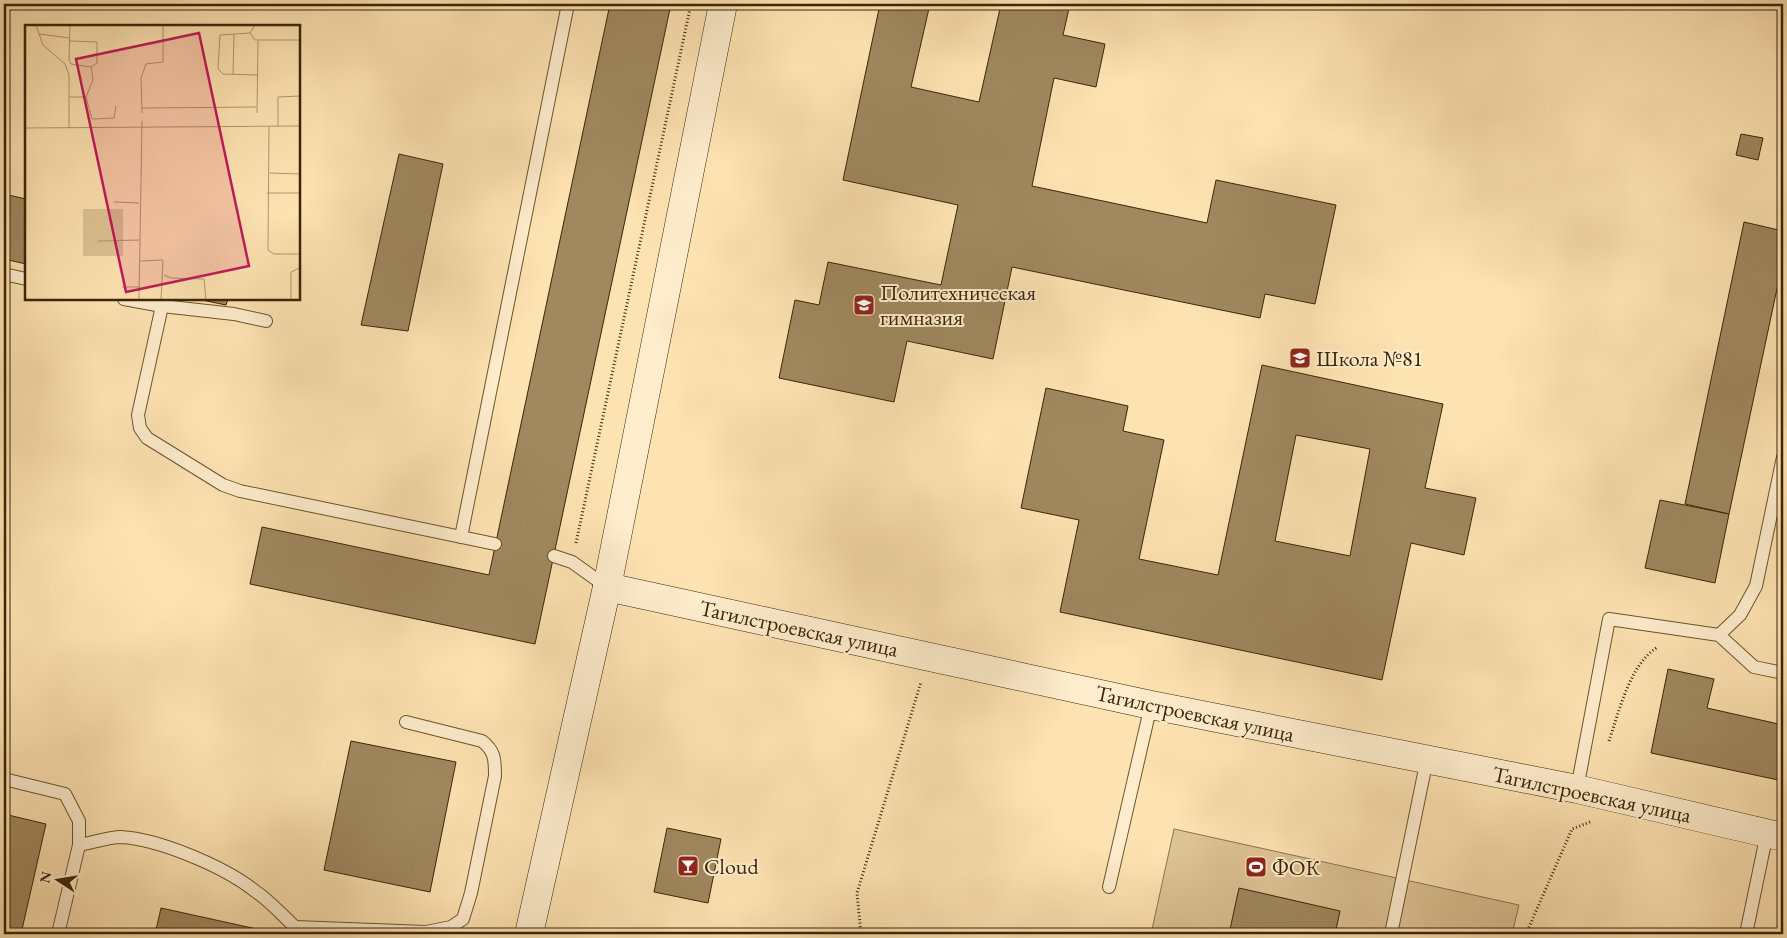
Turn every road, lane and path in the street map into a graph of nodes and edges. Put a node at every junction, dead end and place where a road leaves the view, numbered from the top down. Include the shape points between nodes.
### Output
1 (568, 4) edge
2 (691, 4) edge
3 (723, 4) edge
4 (4, 274) edge
5 (25, 279) edge
6 (129, 300) edge
7 (162, 306) junction
8 (266, 321) dead end
9 (1783, 457) edge
10 (461, 537) junction
11 (495, 544) dead end
12 (554, 556) dead end
13 (572, 562) junction
14 (607, 587) junction
15 (1686, 631) junction
16 (1719, 635) junction
17 (930, 657) junction
18 (1783, 673) edge
19 (1151, 705) junction
20 (406, 722) dead end
21 (1608, 744) dead end
22 (1427, 759) junction
23 (4, 779) edge
24 (1587, 792) junction
25 (1775, 835) edge
26 (80, 845) junction
27 (1110, 887) dead end
28 (294, 930) edge
29 (58, 934) edge
30 (529, 934) edge
31 (861, 934) edge
32 (1391, 934) edge
33 (1526, 934) edge
34 (1746, 934) edge

1 - 10 lane
2 - 13 path
3 - 14 street
4 - 5 lane
6 - 7 lane
7 - 8 lane
7 - 10 lane via 138,416 140,428 147,438 223,485 240,491
9 - 16 lane via 1756,586 1740,616
10 - 11 lane
12 - 13 lane
13 - 14 lane
14 - 17 street, Тагилстроевская улица
14 - 30 street
15 - 16 lane
15 - 21 path via 1646,654 1626,690
15 - 24 lane via 1609,619
16 - 18 lane via 1754,667
17 - 19 street, Тагилстроевская улица
17 - 31 path via 857,893
19 - 22 street, Тагилстроевская улица
19 - 27 lane
20 - 28 lane via 482,741 495,757 495,776 463,919 451,927 426,932
22 - 24 street, Тагилстроевская улица
22 - 32 lane
23 - 26 lane via 65,794 79,821
24 - 25 street, Тагилстроевская улица
24 - 33 path via 1596,820 1572,829
25 - 34 lane
26 - 28 lane via 119,837 147,841 178,851 255,890
26 - 29 lane

